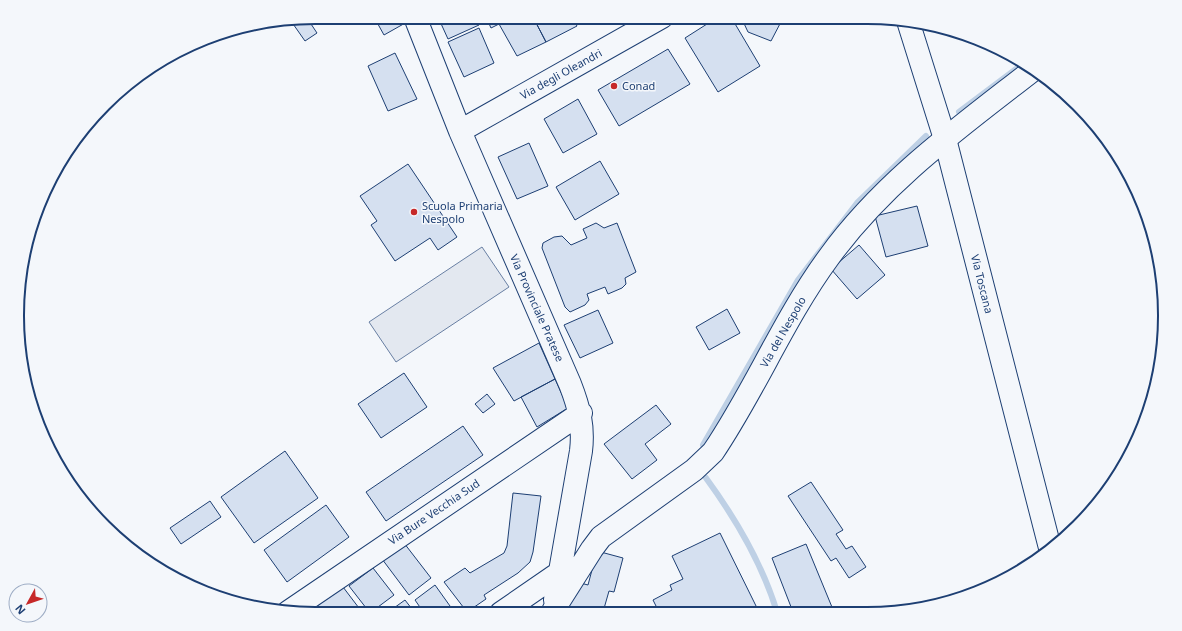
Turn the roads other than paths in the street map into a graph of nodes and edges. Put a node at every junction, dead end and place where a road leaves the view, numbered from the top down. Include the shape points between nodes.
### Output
1 (418, 24) edge
2 (650, 24) edge
3 (910, 27) edge
4 (1029, 74) edge
5 (460, 131) junction
6 (945, 139) junction
7 (581, 413) junction
8 (1049, 543) edge
9 (559, 573) junction
10 (297, 606) edge
11 (510, 607) edge
12 (555, 607) edge
13 (556, 607) edge

1 - 5 street, Via Provinciale Pratese
2 - 5 street, Via degli Oleandri
3 - 6 street, Via Toscana
4 - 6 street, Via del Nespolo
5 - 7 street, Via Provinciale Pratese
6 - 8 street, Via Toscana
6 - 13 street, Via del Nespolo via 893,183 830,256 808,288 713,452 694,470 601,537
7 - 9 street, Via Provinciale Pratese via 581,451
7 - 10 street, Via Bure Vecchia Sud
9 - 11 street
9 - 12 street, Via Provinciale Pratese

